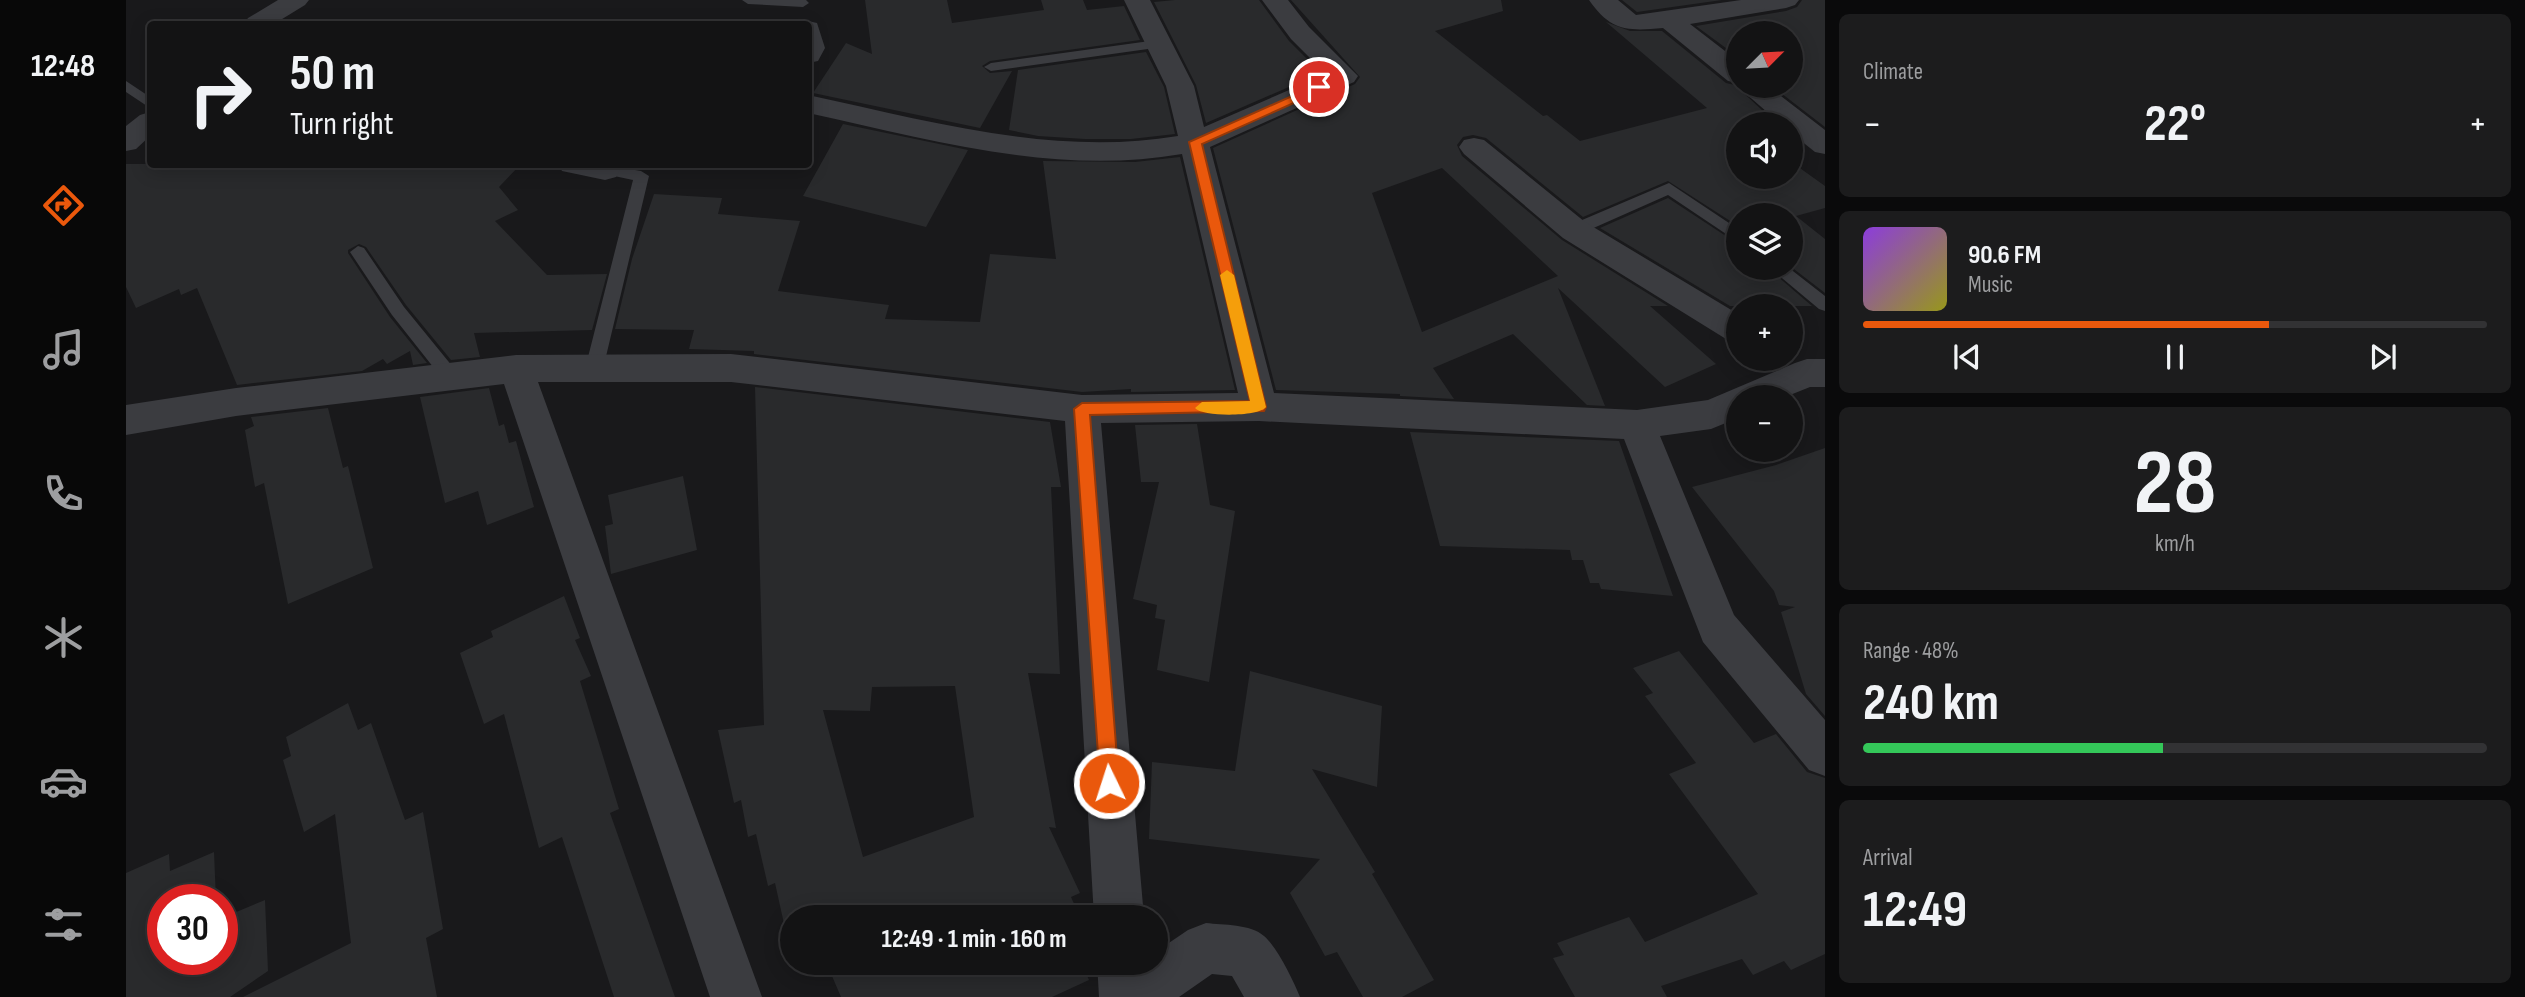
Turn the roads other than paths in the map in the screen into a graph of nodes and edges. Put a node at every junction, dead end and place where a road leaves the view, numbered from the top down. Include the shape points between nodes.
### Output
1 (296, 0) edge
2 (748, 0) edge
3 (1137, 0) edge
4 (1275, 0) edge
5 (1602, 0) edge
6 (1786, 0) edge
7 (805, 14) edge
8 (1669, 20) junction
9 (262, 21) edge
10 (1157, 44) junction
11 (1726, 65) edge
12 (991, 67) dead end
13 (126, 85) edge
14 (1766, 98) edge
15 (147, 102) edge
16 (812, 105) edge
17 (147, 124) edge
18 (126, 142) edge
19 (1195, 142) junction
20 (1825, 145) edge
21 (1474, 147) dead end
22 (594, 168) edge
23 (605, 170) joint
24 (1726, 228) edge
25 (1574, 230) junction
26 (358, 252) dead end
27 (1793, 280) edge
28 (1825, 305) edge
29 (1726, 323) edge
30 (1805, 368) edge
31 (516, 369) junction
32 (594, 369) junction
33 (451, 377) junction
34 (1773, 385) edge
35 (1259, 407) junction
36 (1726, 408) edge
37 (1082, 409) junction
38 (126, 420) edge
39 (1637, 425) junction
40 (1825, 754) edge
41 (1118, 905) edge
42 (1123, 975) edge
43 (736, 997) edge
44 (1125, 997) edge
45 (1134, 997) edge
46 (1274, 997) edge

1 - 9 street
2 - 7 lane
3 - 10 street
4 - 19 street via 1300,33 1344,76
5 - 8 street via 1630,23
6 - 8 street
8 - 11 street
10 - 12 lane
10 - 19 street via 1180,86
13 - 15 lane
14 - 20 street
16 - 19 street via 1011,147 1084,153 1171,148
17 - 18 street
19 - 35 street
21 - 25 street
22 - 23 street
23 - 32 lane via 641,176
24 - 25 lane via 1669,188
25 - 29 street
26 - 33 lane
27 - 28 lane
30 - 34 street
31 - 32 street
31 - 33 street
31 - 43 street
32 - 37 street via 731,368
33 - 38 street
35 - 37 street
35 - 39 street
36 - 39 street
37 - 41 street
39 - 40 street via 1718,628
42 - 44 street
45 - 46 street via 1206,948 1246,953

